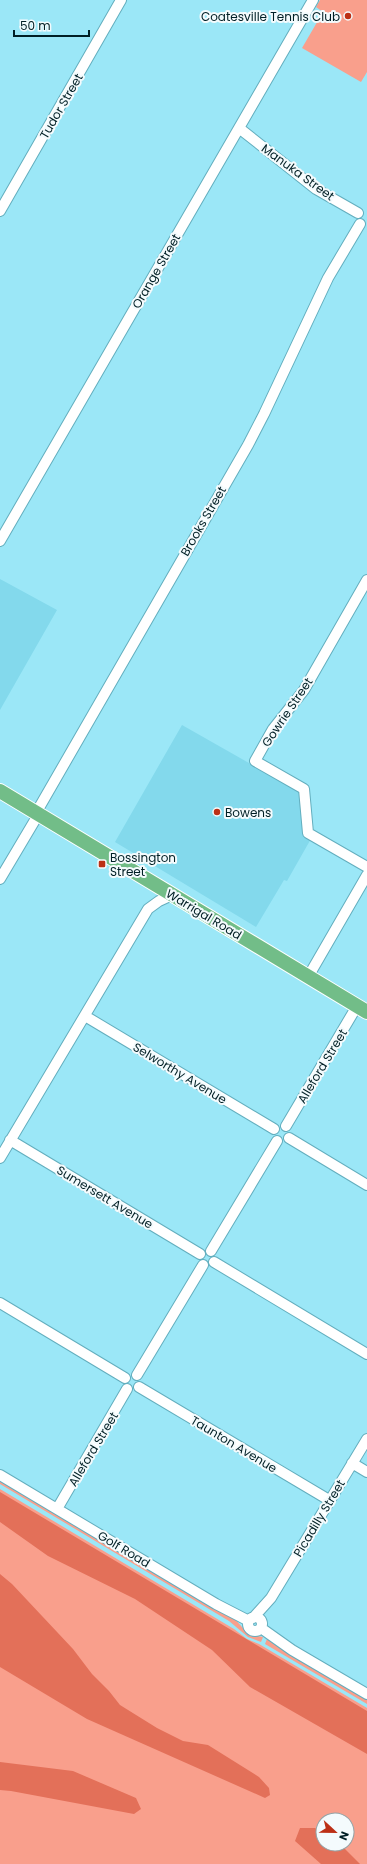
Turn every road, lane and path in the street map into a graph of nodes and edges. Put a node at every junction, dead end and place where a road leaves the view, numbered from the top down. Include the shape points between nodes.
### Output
1 (121, 0) edge
2 (313, 0) edge
3 (239, 128) junction
4 (0, 211) edge
5 (362, 212) edge
6 (364, 224) edge
7 (0, 541) edge
8 (367, 580) edge
9 (0, 792) edge
10 (37, 814) junction
11 (367, 867) edge
12 (367, 875) edge
13 (0, 879) edge
14 (172, 895) junction
15 (308, 977) junction
16 (362, 1009) edge
17 (85, 1016) junction
18 (286, 1126) junction
19 (274, 1130) junction
20 (289, 1138) junction
21 (10, 1140) junction
22 (277, 1141) junction
23 (0, 1158) edge
24 (367, 1185) edge
25 (211, 1251) junction
26 (200, 1254) junction
27 (214, 1262) junction
28 (203, 1265) junction
29 (0, 1303) edge
30 (367, 1354) edge
31 (137, 1375) junction
32 (125, 1378) junction
33 (140, 1387) junction
34 (127, 1389) junction
35 (367, 1439) edge
36 (352, 1464) junction
37 (367, 1472) edge
38 (0, 1475) edge
39 (329, 1500) junction
40 (57, 1509) junction
41 (271, 1598) junction
42 (251, 1619) junction
43 (262, 1626) junction
44 (367, 1694) edge

1 - 4 street, Tudor Street
2 - 3 street, Orange Street
3 - 5 street, Manuka Street via 316,189
3 - 7 street, Orange Street
5 - 6 street via 357,220
6 - 10 street, Brooks Street via 328,278 248,445
8 - 11 street, Gowrie Street via 304,690 273,729 255,761 304,789 308,833
9 - 10 highway, Warrigal Road
10 - 13 street, Brooks Street
10 - 14 highway, Warrigal Road
12 - 15 street
14 - 15 highway, Warrigal Road
14 - 17 street via 159,900 148,909
15 - 16 highway, Warrigal Road
16 - 18 street, Alleford Street
17 - 19 street, Selworthy Avenue
17 - 21 street
18 - 19 street via 278,1126
18 - 20 street
19 - 22 street
20 - 22 street via 282,1142
20 - 24 street
21 - 23 street
21 - 26 street, Sumersett Avenue
22 - 25 street
25 - 26 street via 205,1250
25 - 27 street via 215,1256
26 - 28 street via 199,1260
27 - 28 street via 209,1266
27 - 30 street
28 - 31 street
29 - 32 street
31 - 32 street via 130,1374
31 - 33 street via 141,1380
32 - 34 street via 124,1384
33 - 34 street via 134,1391
33 - 39 street, Taunton Avenue
34 - 40 street, Alleford Street
35 - 36 street, Picadilly Street
36 - 37 street
36 - 39 street, Picadilly Street
38 - 40 street, Golf Road
39 - 41 street, Picadilly Street
40 - 42 street, Golf Road via 216,1604
41 - 42 street, Picadilly Street
41 - 43 street, Picadilly Street
42 - 43 street, Golf Road via 248,1626 252,1631 257,1631
43 - 44 street via 292,1650

